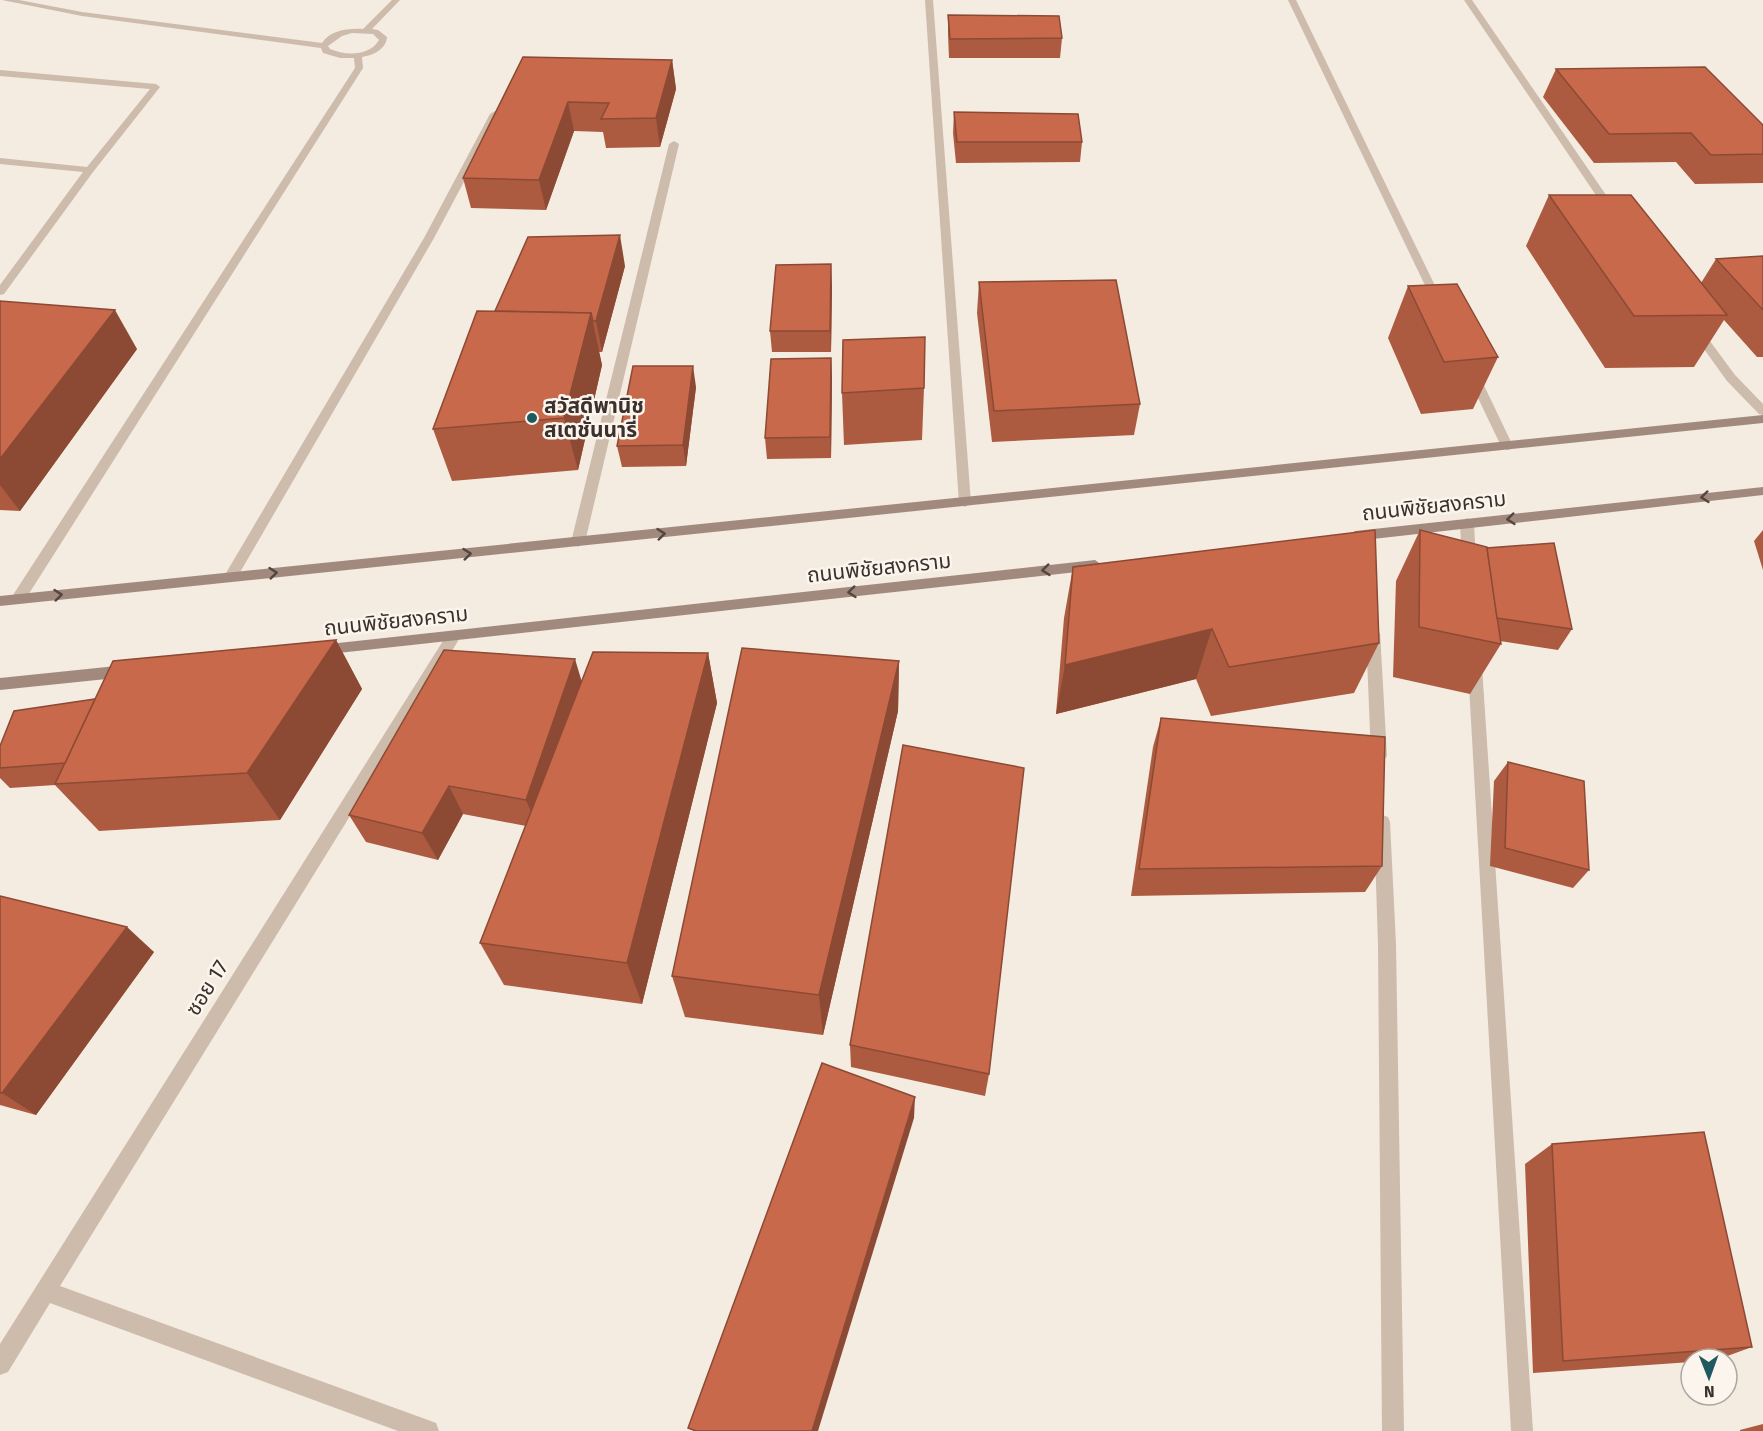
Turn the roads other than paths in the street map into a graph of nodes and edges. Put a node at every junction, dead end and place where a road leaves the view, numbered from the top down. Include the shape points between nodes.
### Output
1 (6, 0) edge
2 (396, 0) edge
3 (929, 0) edge
4 (1292, 0) edge
5 (1468, 0) edge
6 (366, 31) junction
7 (324, 45) junction
8 (358, 55) junction
9 (0, 73) edge
10 (502, 103) edge
11 (674, 144) dead end
12 (0, 161) edge
13 (90, 170) junction
14 (1621, 223) edge
15 (0, 292) edge
16 (1441, 308) edge
17 (1690, 320) edge
18 (1466, 361) edge
19 (1763, 411) edge
20 (1763, 419) edge
21 (1508, 446) junction
22 (1763, 491) edge
23 (965, 503) junction
24 (1467, 524) junction
25 (1371, 534) junction
26 (1335, 538) edge
27 (578, 542) junction
28 (1371, 556) edge
29 (1109, 564) edge
30 (230, 578) junction
31 (1470, 582) edge
32 (18, 599) junction
33 (0, 601) edge
34 (1373, 610) edge
35 (453, 637) junction
36 (310, 652) edge
37 (1474, 653) edge
38 (143, 669) edge
39 (0, 684) edge
40 (1379, 771) edge
41 (1381, 806) edge
42 (45, 1290) junction
43 (0, 1364) edge
44 (428, 1431) edge
45 (1393, 1431) edge
46 (1522, 1431) edge

1 - 7 street via 82,14
2 - 6 street
3 - 23 street
4 - 16 street
5 - 14 street
6 - 7 street via 339,34
6 - 8 street via 384,39 377,49
7 - 8 street via 333,54
8 - 32 street via 359,68
9 - 13 street via 156,87
10 - 30 street via 429,238
11 - 27 street
12 - 13 street
13 - 15 street
17 - 19 street via 1731,378
18 - 21 street
20 - 21 main road
21 - 23 main road
22 -> 24 main road, ถนนพิชัยสงคราม
27 -> 23 main road
24 - 25 main road, ถนนพิชัยสงคราม
24 - 31 street
25 - 26 main road, ถนนพิชัยสงคราม
25 - 28 street
30 -> 27 main road
29 -> 35 main road, ถนนพิชัยสงคราม
32 -> 30 main road
32 - 33 main road
34 - 40 street
35 - 36 main road, ถนนพิชัยสงคราม
35 - 42 street, ซอย 17
37 - 46 street
38 - 39 main road
41 - 45 street via 1387,944
42 - 43 street, ซอย 17
42 - 44 street

